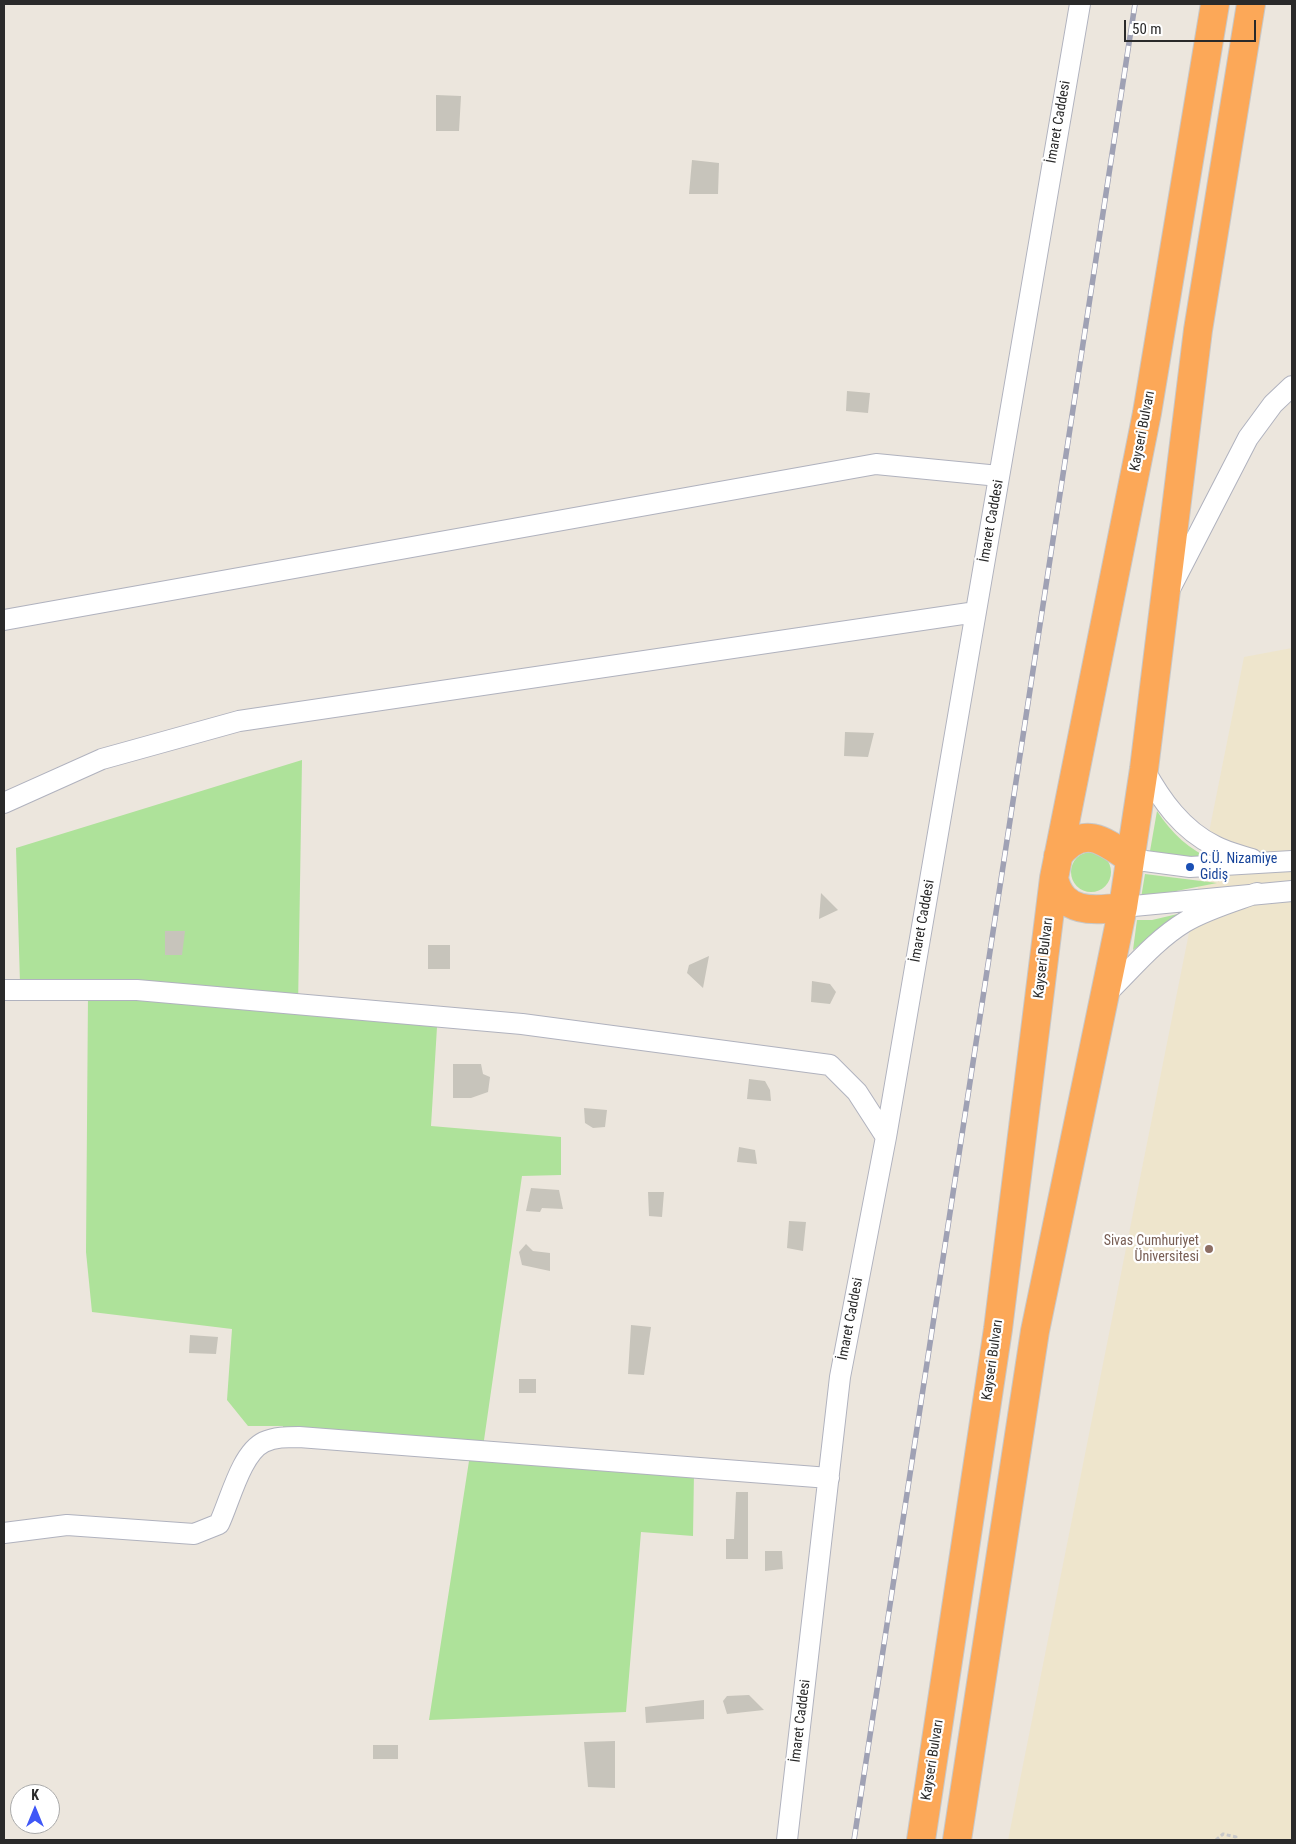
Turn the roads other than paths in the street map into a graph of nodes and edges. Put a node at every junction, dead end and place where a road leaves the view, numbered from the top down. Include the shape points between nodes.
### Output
1 (1080, 4) edge
2 (1215, 4) edge
3 (1251, 4) edge
4 (1292, 386) edge
5 (999, 476) junction
6 (1165, 600) junction
7 (976, 612) junction
8 (4, 620) edge
9 (1144, 769) junction
10 (4, 803) edge
11 (1130, 859) junction
12 (1292, 861) edge
13 (1263, 862) junction
14 (1056, 867) junction
15 (1292, 891) edge
16 (1257, 893) junction
17 (1123, 907) junction
18 (4, 990) edge
19 (1105, 995) junction
20 (886, 1137) junction
21 (829, 1478) junction
22 (4, 1533) edge
23 (787, 1840) edge
24 (921, 1840) edge
25 (957, 1840) edge

1 - 5 street, İmaret Caddesi
2 - 14 highway, Kayseri Bulvarı via 1147,413
3 - 6 highway via 1198,330
4 - 6 street via 1273,404 1248,438
5 - 7 street, İmaret Caddesi
5 - 8 street via 876,464
6 - 9 highway
7 - 10 street via 238,720 102,759
7 - 20 street, İmaret Caddesi
9 - 11 highway
9 - 13 street via 1160,798 1198,836 1214,846
11 - 13 street via 1190,867
11 - 14 highway via 1110,843 1085,838 1070,843
11 - 17 highway
12 - 13 street
14 - 17 highway via 1060,896 1072,905 1096,909
14 - 24 highway, Kayseri Bulvarı via 998,1329
15 - 16 street
16 - 17 street
16 - 19 street via 1184,923
17 - 19 highway
18 - 20 street via 137,990 522,1024 830,1066 857,1092
19 - 25 highway via 1035,1331
20 - 21 street, İmaret Caddesi via 840,1377
21 - 22 street via 278,1437 262,1443 248,1456 219,1524 194,1534 67,1525
21 - 23 street, İmaret Caddesi

